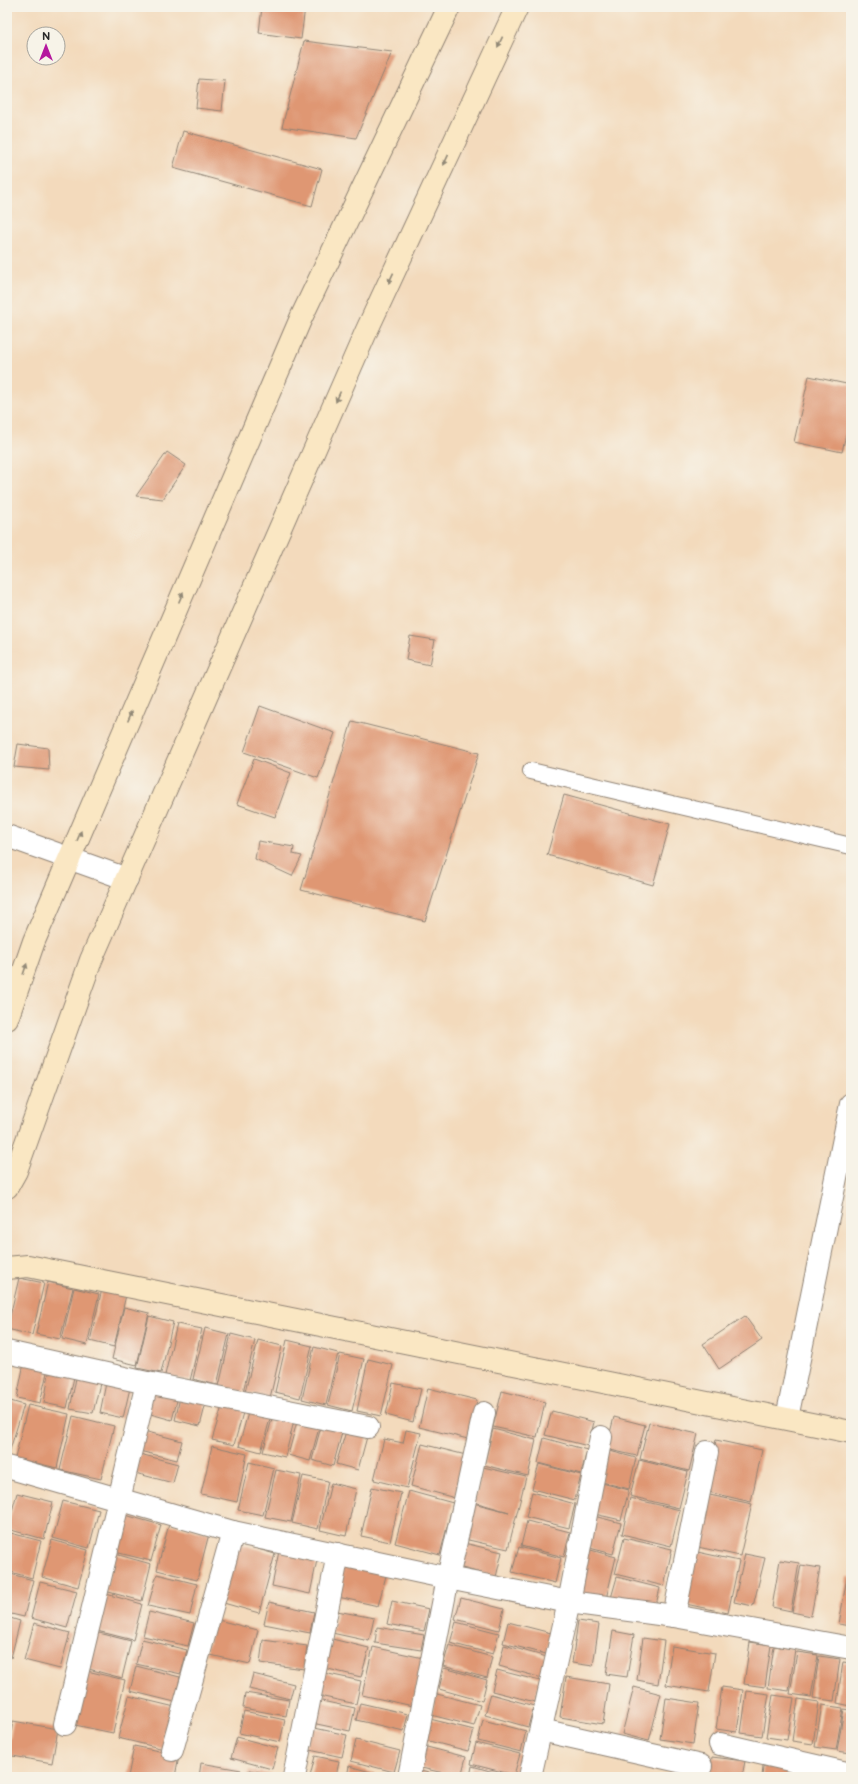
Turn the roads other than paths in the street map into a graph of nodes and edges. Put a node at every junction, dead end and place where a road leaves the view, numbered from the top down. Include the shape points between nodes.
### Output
1 (449, 7) edge
2 (517, 7) edge
3 (531, 771) dead end
4 (7, 836) edge
5 (851, 846) edge
6 (69, 859) junction
7 (127, 879) junction
8 (7, 1019) edge
9 (851, 1104) edge
10 (7, 1187) edge
11 (7, 1250) edge
12 (17, 1267) edge
13 (7, 1352) edge
14 (147, 1383) junction
15 (484, 1414) dead end
16 (787, 1418) junction
17 (368, 1427) dead end
18 (851, 1432) edge
19 (601, 1437) dead end
20 (707, 1452) dead end
21 (8, 1472) edge
22 (120, 1499) junction
23 (233, 1532) junction
24 (338, 1554) junction
25 (448, 1578) junction
26 (569, 1602) junction
27 (674, 1616) junction
28 (851, 1648) edge
29 (65, 1724) dead end
30 (541, 1730) junction
31 (720, 1744) dead end
32 (172, 1750) dead end
33 (701, 1766) dead end
34 (851, 1774) edge
35 (294, 1777) edge
36 (409, 1777) edge
37 (530, 1777) edge

6 -> 1 street via 301,318
2 -> 7 street via 366,332
3 - 5 lane
4 - 6 street
6 - 7 street
8 -> 6 street via 34,941
7 - 10 street via 91,960 16,1171
9 - 16 street
11 - 12 street
12 - 16 street
13 - 14 street
14 - 17 street
14 - 22 street
15 - 25 street
16 - 18 street
19 - 26 street
20 - 27 street
21 - 22 street
22 - 23 street
22 - 29 street
23 - 24 street
23 - 32 street
24 - 25 street
24 - 35 street
25 - 26 street
25 - 36 street
26 - 27 street
26 - 30 street
27 - 28 street
30 - 33 street
30 - 37 street
31 - 34 street

